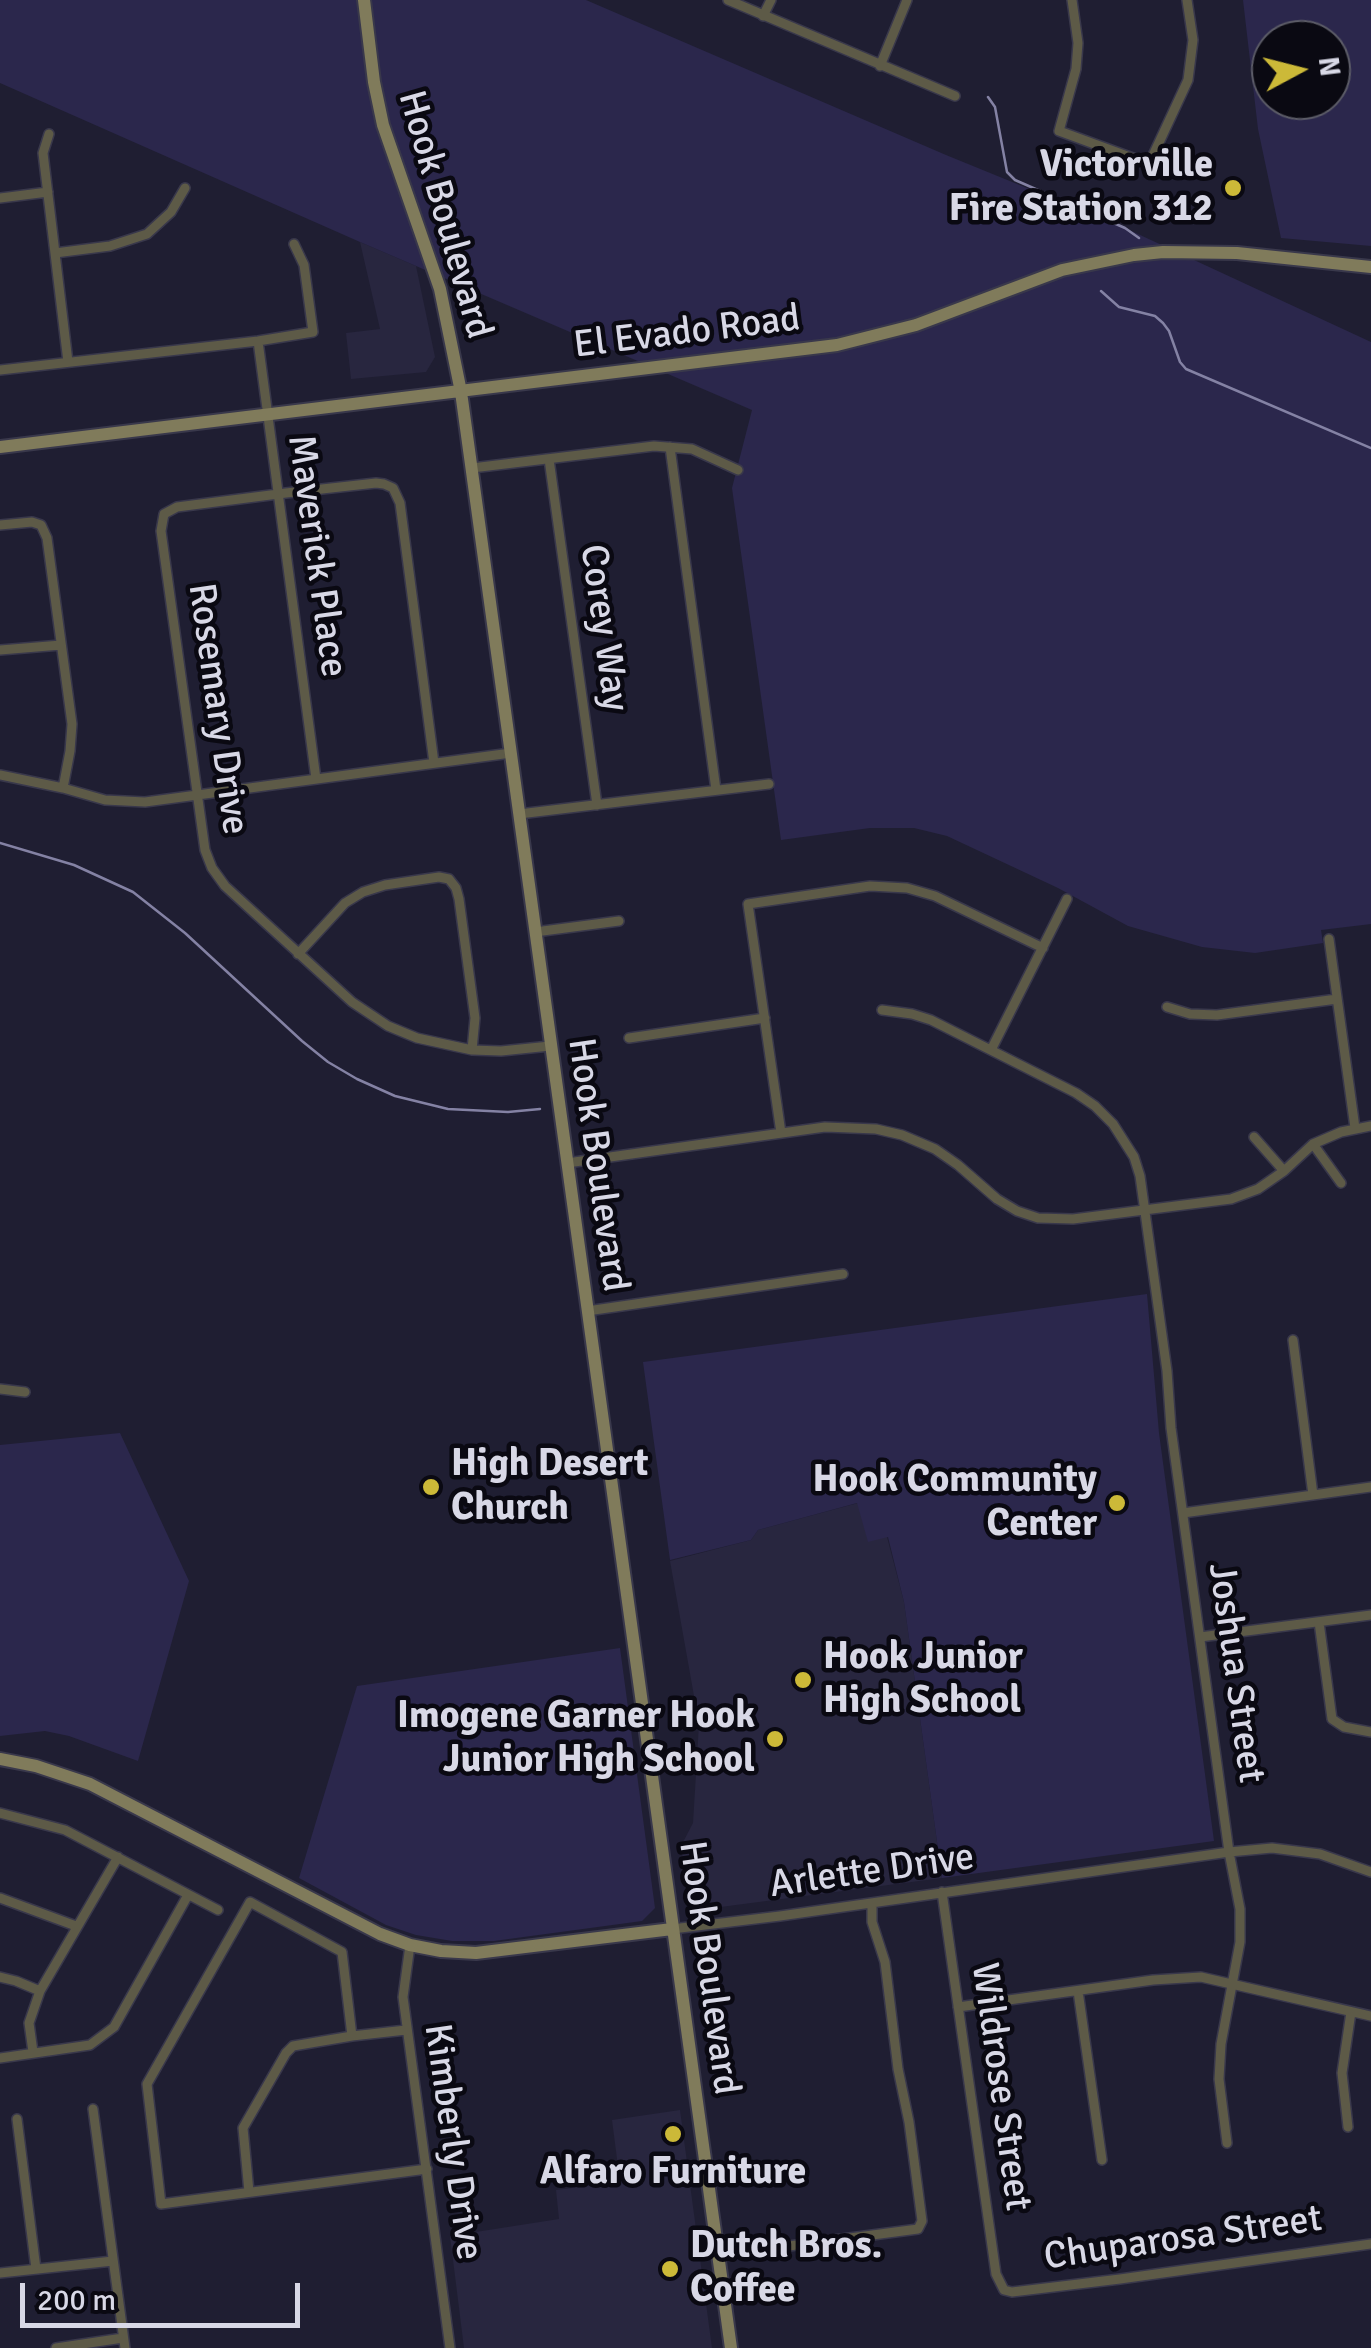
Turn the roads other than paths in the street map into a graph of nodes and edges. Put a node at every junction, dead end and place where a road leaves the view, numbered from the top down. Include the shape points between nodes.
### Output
1 (364, 0) edge
2 (728, 0) edge
3 (770, 0) edge
4 (906, 0) edge
5 (1072, 0) edge
6 (1187, 0) edge
7 (763, 16) junction
8 (880, 66) junction
9 (955, 96) dead end
10 (49, 134) dead end
11 (185, 188) dead end
12 (48, 192) junction
13 (0, 198) edge
14 (294, 244) dead end
15 (55, 252) junction
16 (1371, 267) edge
17 (258, 341) junction
18 (68, 362) junction
19 (0, 370) edge
20 (461, 392) junction
21 (267, 414) junction
22 (0, 447) edge
23 (670, 447) junction
24 (549, 459) junction
25 (472, 468) junction
26 (738, 470) dead end
27 (278, 494) junction
28 (0, 525) edge
29 (61, 645) junction
30 (0, 650) edge
31 (511, 753) junction
32 (434, 763) junction
33 (0, 775) edge
34 (316, 779) junction
35 (770, 784) dead end
36 (63, 788) junction
37 (716, 790) junction
38 (198, 795) junction
39 (597, 805) junction
40 (519, 814) junction
41 (1066, 899) dead end
42 (619, 921) dead end
43 (535, 932) junction
44 (1329, 939) dead end
45 (1042, 948) junction
46 (298, 954) junction
47 (1337, 999) junction
48 (1167, 1007) dead end
49 (882, 1010) dead end
50 (765, 1018) junction
51 (629, 1038) dead end
52 (550, 1046) junction
53 (472, 1050) junction
54 (991, 1050) junction
55 (1371, 1126) edge
56 (1355, 1128) junction
57 (781, 1133) junction
58 (1254, 1137) dead end
59 (1313, 1144) junction
60 (566, 1163) junction
61 (1284, 1171) junction
62 (1341, 1183) dead end
63 (1145, 1210) junction
64 (842, 1274) dead end
65 (587, 1311) junction
66 (1293, 1340) dead end
67 (0, 1389) edge
68 (24, 1392) dead end
69 (1371, 1487) edge
70 (1314, 1495) junction
71 (1183, 1513) junction
72 (1371, 1615) edge
73 (1319, 1622) junction
74 (1200, 1638) junction
75 (1371, 1732) edge
76 (0, 1759) edge
77 (0, 1813) edge
78 (1229, 1852) junction
79 (118, 1857) junction
80 (1371, 1872) edge
81 (942, 1892) junction
82 (188, 1895) junction
83 (0, 1898) edge
84 (872, 1902) junction
85 (218, 1910) dead end
86 (76, 1926) junction
87 (672, 1929) junction
88 (410, 1945) junction
89 (0, 1977) edge
90 (1232, 1984) junction
91 (1078, 1990) junction
92 (40, 1991) junction
93 (958, 2007) junction
94 (1352, 2012) junction
95 (1371, 2016) edge
96 (406, 2030) junction
97 (352, 2036) junction
98 (33, 2052) junction
99 (0, 2058) edge
100 (93, 2109) dead end
101 (17, 2119) dead end
102 (1348, 2127) dead end
103 (1227, 2142) dead end
104 (1102, 2160) dead end
105 (427, 2169) junction
106 (249, 2192) junction
107 (1371, 2244) edge
108 (717, 2251) junction
109 (113, 2260) junction
110 (36, 2269) junction
111 (0, 2273) edge
112 (1004, 2290) joint
113 (124, 2343) edge
114 (56, 2348) edge
115 (450, 2348) edge
116 (731, 2348) edge

1 - 20 main road, Hook Boulevard via 384,125 440,289
2 - 7 street
3 - 7 street
4 - 8 street
5 - 6 street via 1076,69 1060,130 1149,164 1188,80
7 - 8 street
8 - 9 street
10 - 12 street via 43,153
11 - 15 street via 146,234
12 - 13 street
12 - 15 street
14 - 17 street via 304,265 313,332
15 - 18 street
16 - 20 main road, El Evado Road via 1236,253 1134,255 1062,270 858,341
17 - 18 street
17 - 21 street, Maverick Place
18 - 19 street
20 - 21 main road, El Evado Road
20 - 25 main road, Hook Boulevard
21 - 22 main road, El Evado Road
21 - 27 street, Maverick Place
23 - 24 street
23 - 26 street
23 - 37 street
24 - 25 street
24 - 39 street, Corey Way
25 - 31 main road, Hook Boulevard
27 - 32 street via 376,483 393,488
27 - 34 street, Maverick Place
27 - 38 street, Rosemary Drive via 164,514 161,532
28 - 29 street via 42,525
29 - 30 street
29 - 36 street via 72,724
31 - 32 street
31 - 40 main road, Hook Boulevard
32 - 34 street
33 - 36 street
34 - 38 street
35 - 37 street
36 - 38 street via 118,801
37 - 39 street
38 - 46 street, Rosemary Drive via 212,868
39 - 40 street
40 - 43 main road, Hook Boulevard
41 - 45 street
42 - 43 street
43 - 52 main road, Hook Boulevard
44 - 47 street
45 - 50 street via 906,888 870,886 748,904
45 - 54 street
46 - 53 street, Rosemary Drive via 388,1026
46 - 53 street via 363,892 449,879 459,899
47 - 48 street via 1217,1015
47 - 56 street
49 - 54 street, Joshua Street via 930,1020
50 - 51 street
50 - 57 street
52 - 53 street, Rosemary Drive
52 - 60 main road, Hook Boulevard
54 - 63 street, Joshua Street via 1076,1093 1113,1124 1134,1156
55 - 56 street
56 - 59 street
57 - 60 street
57 - 63 street via 847,1126 902,1135 935,1149 997,1199 1038,1218
58 - 61 street
59 - 61 street
59 - 62 street
60 - 65 main road, Hook Boulevard
61 - 63 street via 1231,1199
63 - 71 street, Joshua Street
64 - 65 street
65 - 87 main road, Hook Boulevard
66 - 70 street
67 - 68 street
69 - 70 street
70 - 71 street
71 - 74 street, Joshua Street
72 - 73 street
73 - 74 street
73 - 75 street via 1332,1719
74 - 78 street, Joshua Street
76 - 88 main road, Arlette Drive via 90,1784
77 - 79 street via 65,1830
78 - 80 street, Arlette Drive via 1296,1850
78 - 81 street, Arlette Drive
78 - 90 street, Joshua Street via 1240,1909
79 - 82 street
79 - 86 street
81 - 84 street, Arlette Drive
81 - 93 street, Wildrose Street
82 - 85 street
82 - 98 street via 114,2027 90,2045
83 - 86 street
84 - 87 street, Arlette Drive
84 - 108 street via 922,2222 918,2229
86 - 92 street
87 - 88 main road, Arlette Drive via 476,1953
87 - 108 main road, Hook Boulevard
88 - 96 street, Kimberly Drive via 402,1997
89 - 92 street
90 - 91 street via 1171,1978
90 - 94 street
90 - 103 street, Joshua Street via 1219,2079
91 - 93 street
91 - 104 street
92 - 98 street via 29,2022
93 - 112 street, Wildrose Street via 996,2274
94 - 95 street
94 - 102 street via 1342,2073
96 - 97 street
96 - 105 street, Kimberly Drive
97 - 106 street via 286,2053 243,2128
97 - 106 street via 342,1952 250,1902 147,2084 161,2204
98 - 99 street
100 - 109 street
101 - 110 street
105 - 106 street
105 - 115 street, Kimberly Drive
107 - 112 street, Chuparosa Street
108 - 116 main road, Hook Boulevard
109 - 110 street
109 - 113 street
110 - 111 street
113 - 114 street

